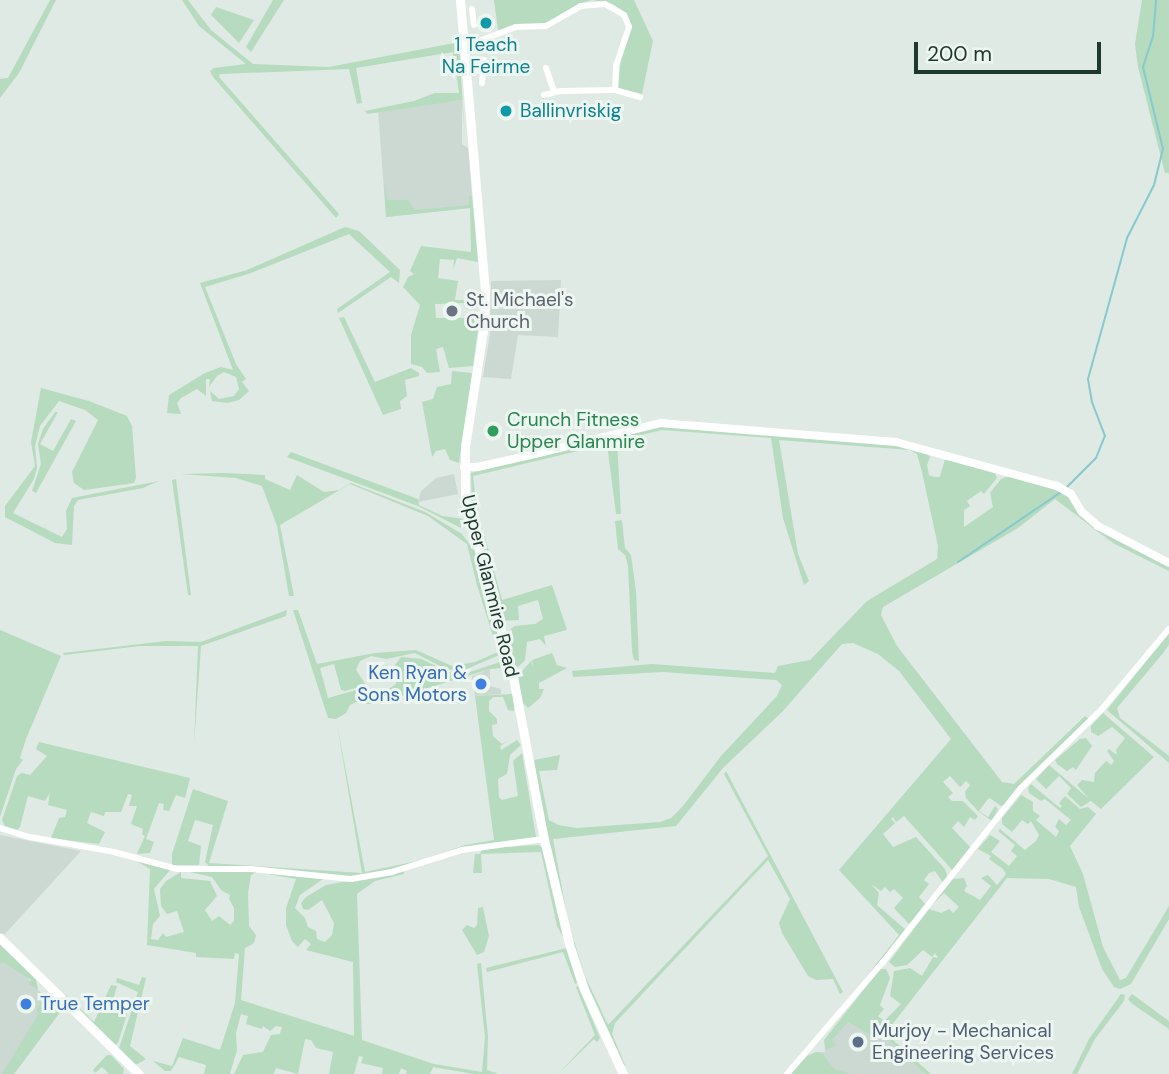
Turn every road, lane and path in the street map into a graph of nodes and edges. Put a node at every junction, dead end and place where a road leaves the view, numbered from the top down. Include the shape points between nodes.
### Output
1 (460, 0) edge
2 (469, 14) junction
3 (474, 25) dead end
4 (466, 46) junction
5 (484, 60) dead end
6 (546, 68) dead end
7 (467, 69) junction
8 (483, 71) junction
9 (482, 83) dead end
10 (615, 90) junction
11 (554, 92) junction
12 (544, 95) dead end
13 (640, 97) dead end
14 (464, 467) junction
15 (1169, 563) edge
16 (1169, 629) edge
17 (0, 828) edge
18 (544, 839) junction
19 (0, 939) edge
20 (139, 1074) edge
21 (623, 1074) edge
22 (787, 1074) edge

1 - 2 main road, Upper Glanmire Road
2 - 3 street
2 - 4 main road, Upper Glanmire Road
4 - 7 main road, Upper Glanmire Road
4 - 10 street via 516,27 546,26 581,6 605,4 624,15 629,27 616,66
5 - 8 street
6 - 11 street
7 - 8 street
7 - 14 main road, Upper Glanmire Road via 485,304
8 - 9 street
10 - 11 street
10 - 13 street
11 - 12 street
14 - 15 street via 660,423 896,442 1057,486 1098,526
14 - 18 main road, Upper Glanmire Road via 467,506 511,667
16 - 22 street via 1102,709 1021,788
17 - 18 street via 177,869 251,869 351,879 472,848
18 - 21 main road, Upper Glanmire Road via 579,975
19 - 20 main road

